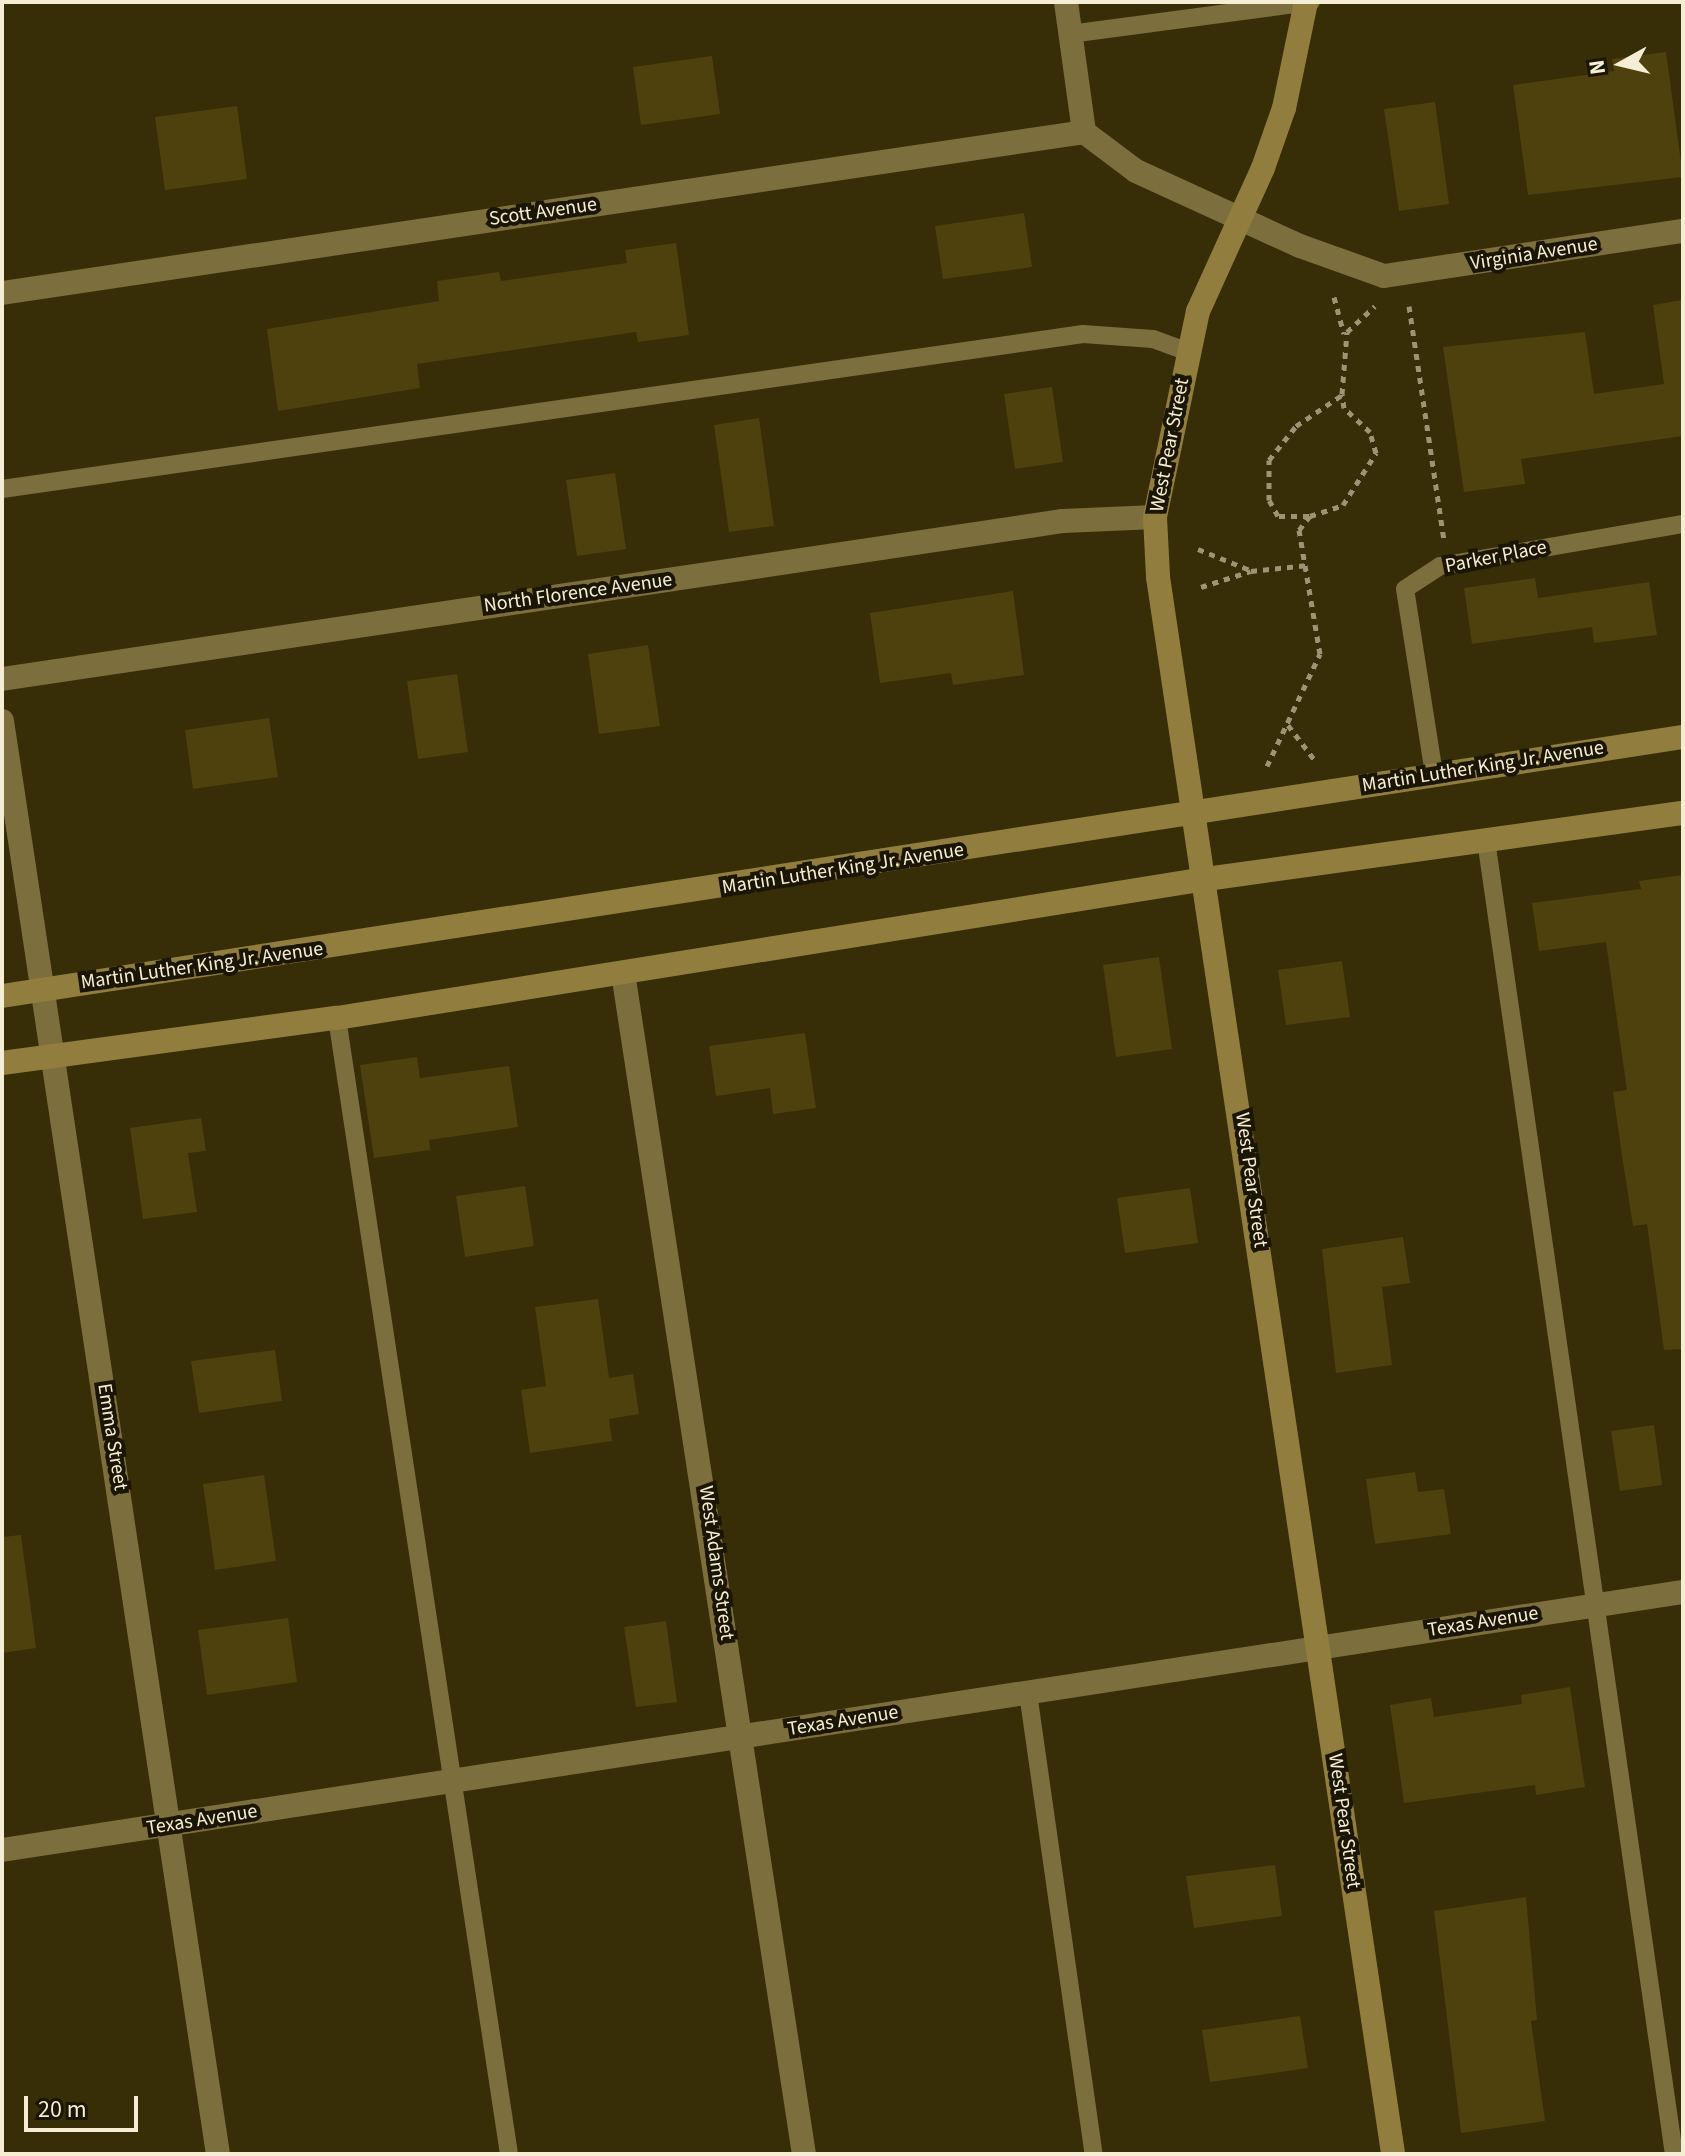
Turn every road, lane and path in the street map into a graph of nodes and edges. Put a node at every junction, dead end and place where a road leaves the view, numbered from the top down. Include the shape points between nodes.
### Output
1 (1066, 2) edge
2 (1308, 2) edge
3 (1070, 34) junction
4 (1084, 132) junction
5 (1241, 217) junction
6 (1683, 231) edge
7 (2, 293) edge
8 (1334, 297) dead end
9 (1376, 305) dead end
10 (1409, 306) dead end
11 (1346, 339) junction
12 (1189, 352) junction
13 (1342, 394) junction
14 (2, 489) edge
15 (1310, 516) junction
16 (1155, 517) junction
17 (1683, 524) edge
18 (1198, 549) dead end
19 (1448, 564) junction
20 (1308, 565) junction
21 (1251, 571) junction
22 (1201, 587) dead end
23 (2, 679) edge
24 (2, 721) edge
25 (1288, 724) junction
26 (1683, 737) edge
27 (1314, 759) dead end
28 (1267, 766) dead end
29 (1434, 774) junction
30 (7, 797) edge
31 (1194, 813) junction
32 (1683, 813) edge
33 (1486, 840) junction
34 (1206, 879) junction
35 (623, 973) junction
36 (38, 990) junction
37 (2, 996) edge
38 (337, 1018) junction
39 (51, 1056) junction
40 (2, 1063) edge
41 (1683, 1592) edge
42 (1595, 1605) junction
43 (1318, 1649) junction
44 (1028, 1693) junction
45 (741, 1736) junction
46 (455, 1781) junction
47 (171, 1824) junction
48 (2, 1850) edge
49 (218, 2154) edge
50 (509, 2154) edge
51 (804, 2154) edge
52 (1094, 2154) edge
53 (1393, 2154) edge
54 (1674, 2154) edge

1 - 3 street
2 - 3 lane
2 - 5 main road, West Pear Street via 1284,108
3 - 4 street
4 - 5 street via 1136,171
4 - 7 street, Scott Avenue
5 - 6 street, Virginia Avenue via 1384,276
5 - 12 main road, West Pear Street via 1198,311
8 - 11 path
9 - 11 path
10 - 19 path
11 - 13 path
12 - 14 lane via 1153,339 1083,334
12 - 16 main road, West Pear Street
13 - 15 path via 1344,408 1370,432 1376,453 1343,505
13 - 15 path via 1296,426 1269,460 1269,500 1278,516
15 - 20 path via 1299,530
16 - 23 street, North Florence Avenue via 1063,521
16 - 31 main road, West Pear Street
17 - 19 lane, Parker Place
18 - 21 path
19 - 29 lane, Parker Place via 1405,589
20 - 21 path
20 - 25 path via 1320,654
21 - 22 path
24 - 30 street, Emma Street
25 - 27 path
25 - 28 path
26 - 29 main road, Martin Luther King Jr. Avenue
29 - 31 main road, Martin Luther King Jr. Avenue
30 - 36 street, Emma Street
31 - 34 main road, West Pear Street
31 - 36 main road, Martin Luther King Jr. Avenue
32 - 33 main road
33 - 34 main road
33 - 42 lane
34 - 35 main road
34 - 43 main road, West Pear Street
35 - 38 main road
35 - 45 street, West Adams Street
36 - 37 main road, Martin Luther King Jr. Avenue
36 - 39 street, Emma Street
38 - 39 main road
38 - 46 lane
39 - 40 main road
39 - 47 street, Emma Street
41 - 42 street, Texas Avenue
42 - 43 street, Texas Avenue
42 - 54 lane
43 - 44 street, Texas Avenue
43 - 53 main road, West Pear Street
44 - 45 street, Texas Avenue
44 - 52 lane
45 - 46 street, Texas Avenue
45 - 51 street, West Adams Street
46 - 47 street, Texas Avenue
46 - 50 lane
47 - 48 street, Texas Avenue
47 - 49 street, Emma Street

